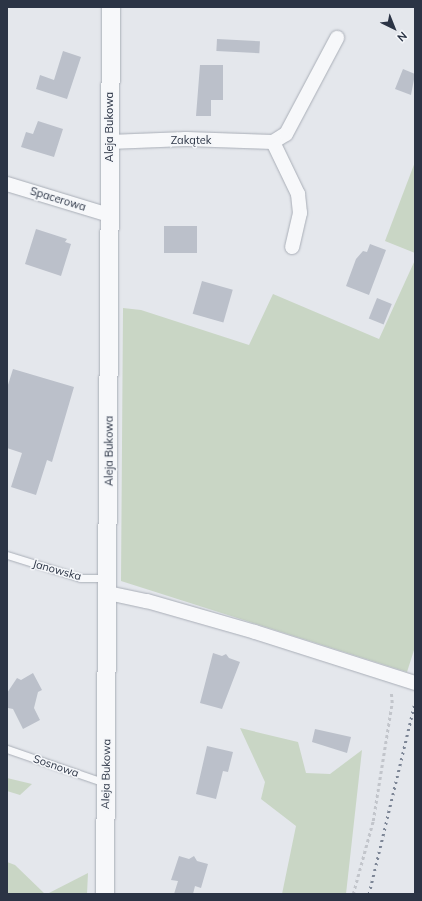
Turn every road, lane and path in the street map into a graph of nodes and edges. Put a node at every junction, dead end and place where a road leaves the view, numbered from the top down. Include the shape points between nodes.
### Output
1 (111, 7) edge
2 (337, 38) dead end
3 (109, 142) junction
4 (273, 142) junction
5 (7, 184) edge
6 (109, 214) junction
7 (292, 247) dead end
8 (7, 555) edge
9 (108, 586) junction
10 (390, 676) junction
11 (415, 683) edge
12 (7, 749) edge
13 (106, 783) junction
14 (105, 894) edge
15 (353, 894) edge

1 - 3 street, Aleja Bukowa
2 - 4 street via 286,134
3 - 4 street, Zakątek via 186,139
3 - 6 street, Aleja Bukowa
4 - 7 street via 298,194 300,213
5 - 6 street, Spacerowa
6 - 9 street, Aleja Bukowa
8 - 9 lane, Janowska
9 - 10 street
9 - 13 street, Aleja Bukowa
10 - 11 street
10 - 15 path via 392,703 373,821
12 - 13 lane, Sosnowa
13 - 14 street, Aleja Bukowa

